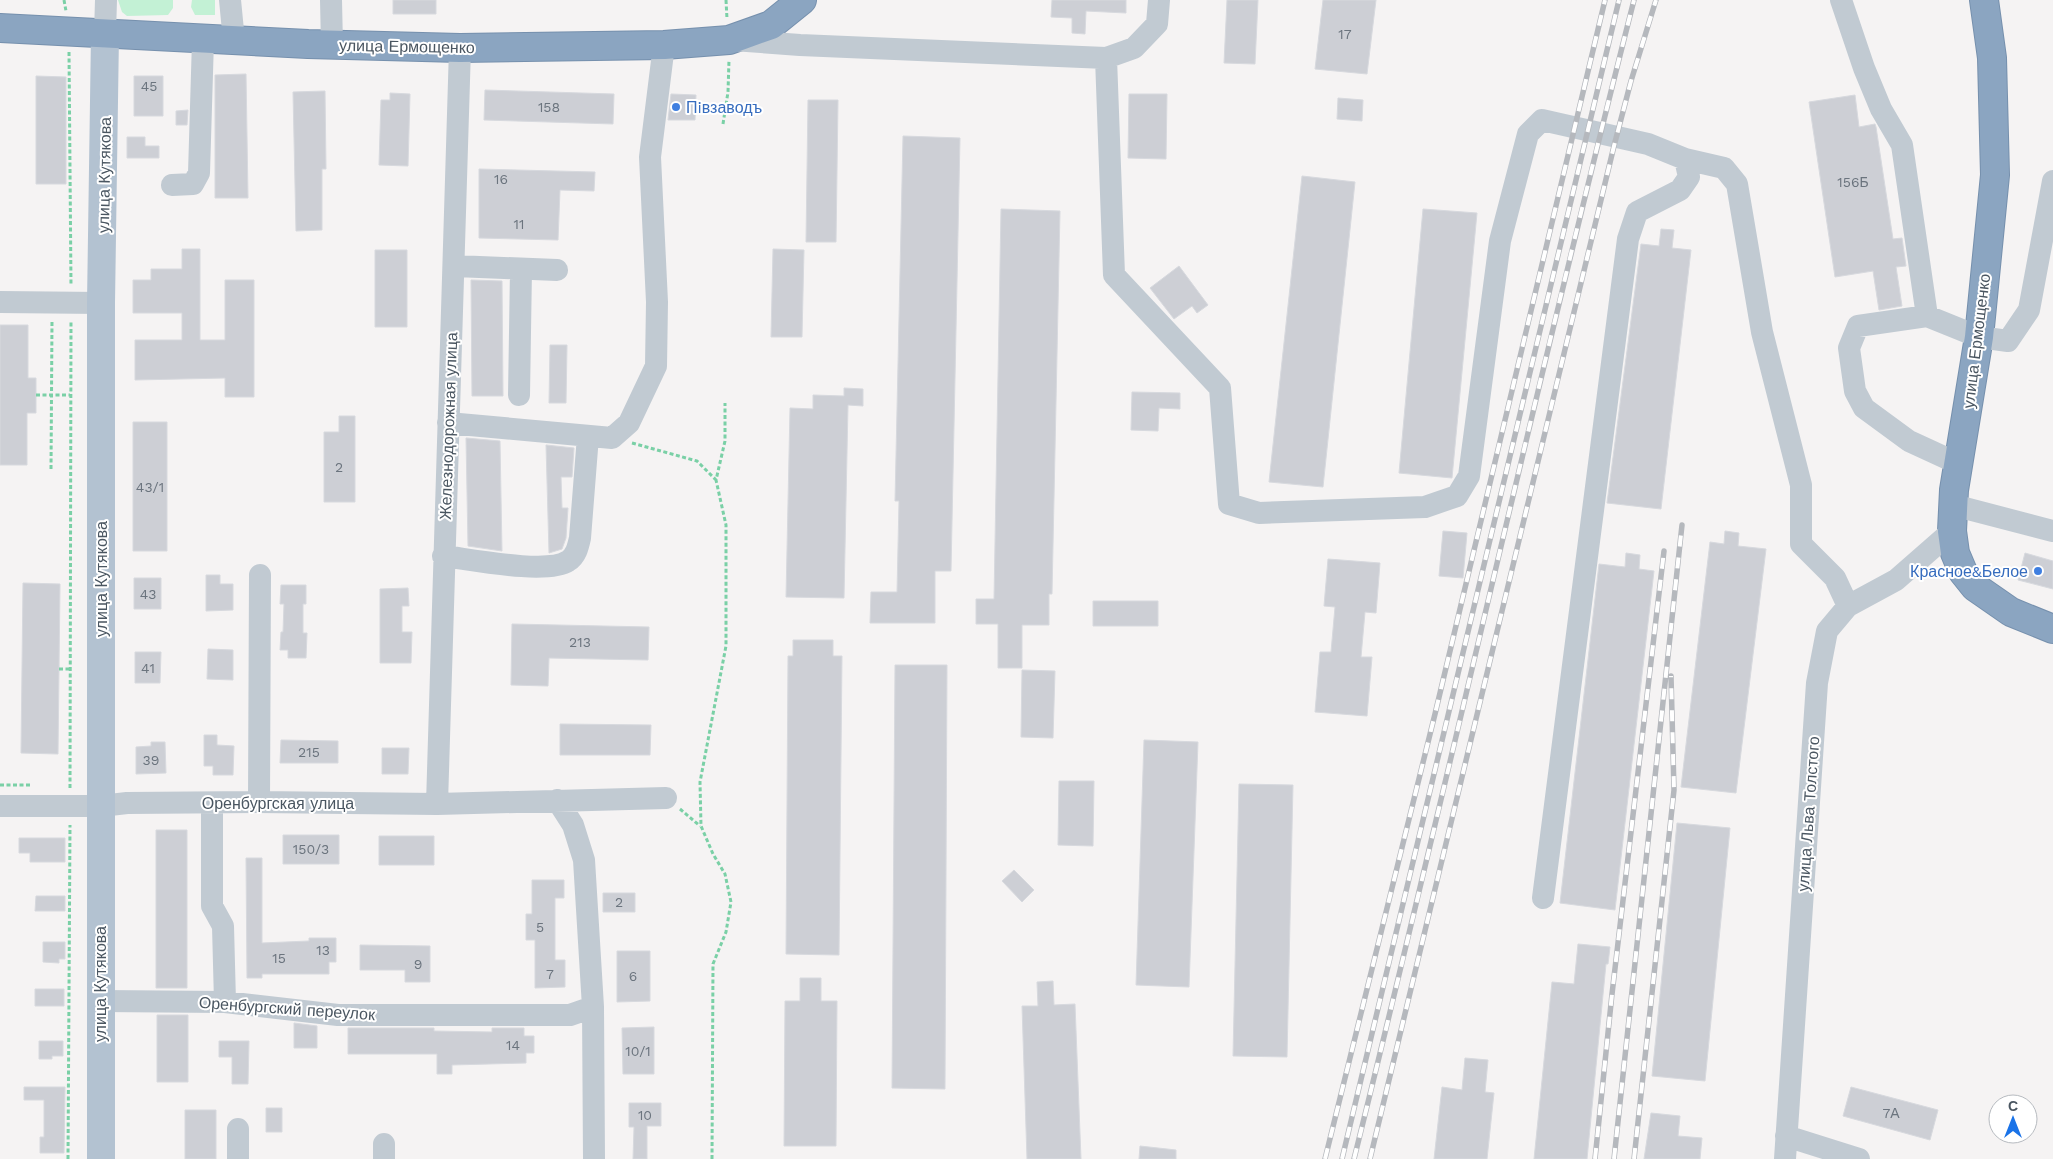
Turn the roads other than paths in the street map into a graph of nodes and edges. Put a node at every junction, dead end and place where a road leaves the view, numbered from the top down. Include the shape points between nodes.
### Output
1 (106, 0) edge
2 (230, 0) edge
3 (331, 0) edge
4 (802, 0) edge
5 (1159, 0) edge
6 (1841, 0) edge
7 (1984, 0) edge
8 (0, 28) edge
9 (105, 34) junction
10 (203, 40) junction
11 (729, 40) junction
12 (234, 42) junction
13 (332, 45) junction
14 (664, 45) junction
15 (460, 48) junction
16 (1106, 58) junction
17 (1685, 159) junction
18 (2053, 180) edge
19 (172, 185) dead end
20 (2050, 211) edge
21 (2046, 250) edge
22 (455, 266) junction
23 (521, 268) junction
24 (557, 270) dead end
25 (0, 302) edge
26 (101, 303) junction
27 (1927, 316) junction
28 (1980, 337) junction
29 (519, 395) dead end
30 (448, 423) junction
31 (588, 436) junction
32 (1959, 464) junction
33 (1952, 518) junction
34 (2053, 531) edge
35 (443, 556) junction
36 (260, 575) dead end
37 (1848, 606) junction
38 (2053, 629) edge
39 (666, 798) road end
40 (557, 800) junction
41 (259, 802) junction
42 (212, 803) junction
43 (436, 804) junction
44 (0, 806) edge
45 (101, 806) junction
46 (1543, 898) dead end
47 (100, 1001) junction
48 (225, 1002) junction
49 (593, 1007) junction
50 (238, 1129) dead end
51 (1786, 1136) junction
52 (101, 1159) edge
53 (238, 1159) edge
54 (594, 1159) edge
55 (1785, 1159) edge
56 (1859, 1159) edge

1 - 9 street, улица Кутякова
2 - 12 street
3 - 13 street
4 - 11 highway, улица Ермощенко via 771,25
5 - 16 street via 1157,24 1134,48
6 - 27 street via 1874,93 1902,145
7 - 28 highway, улица Ермощенко via 1992,58 1995,175
8 - 9 highway, улица Ермощенко
9 - 10 highway, улица Ермощенко
9 - 26 main road, улица Кутякова
10 - 12 highway, улица Ермощенко
10 - 19 street via 200,173 193,184
11 - 14 highway, улица Ермощенко
11 - 16 street
12 - 13 highway, улица Ермощенко
13 - 15 highway, улица Ермощенко
14 - 15 highway, улица Ермощенко
14 - 31 street via 650,157 657,302 656,366 628,422 612,438
15 - 22 street, Железнодорожная улица
16 - 17 street via 1114,275 1220,388 1229,504 1259,513 1425,508 1457,496 1469,476 1500,241 1528,134 1542,120 1648,144
17 - 37 street via 1724,168 1736,184 1762,332 1801,485 1800,544 1835,578
17 - 46 street via 1690,177 1680,190 1637,212 1628,239
18 - 20 street
20 - 21 street
21 - 28 street via 2029,310 2008,341
22 - 23 street
22 - 30 street, Железнодорожная улица
23 - 24 street
23 - 29 street
25 - 26 street
26 - 45 main road, улица Кутякова
27 - 28 street
27 - 32 street via 1858,326 1849,348 1855,391 1864,408 1909,441
28 - 32 highway, улица Ермощенко
30 - 31 street
30 - 35 street, Железнодорожная улица
31 - 35 street via 580,538 576,554 566,563 536,567
32 - 33 highway, улица Ермощенко
33 - 34 street
33 - 37 street, улица Льва Толстого via 1896,580
33 - 38 highway, улица Ермощенко via 1958,559 1975,587 2011,612
35 - 43 street, Железнодорожная улица
36 - 41 street
37 - 51 street, улица Льва Толстого via 1827,631 1817,683
39 - 40 street, Оренбургская улица
40 - 43 street, Оренбургская улица
40 - 49 street via 573,825 584,860
41 - 42 street, Оренбургская улица
41 - 43 street, Оренбургская улица
42 - 45 street, Оренбургская улица
42 - 48 street via 212,906 223,926
44 - 45 street, Оренбургская улица
45 - 47 main road, улица Кутякова
47 - 48 street, Оренбургский переулок
47 - 52 main road, улица Кутякова
48 - 49 street, Оренбургский переулок via 338,1015 570,1015
49 - 54 street
50 - 53 street
51 - 55 street, улица Льва Толстого
51 - 56 street

